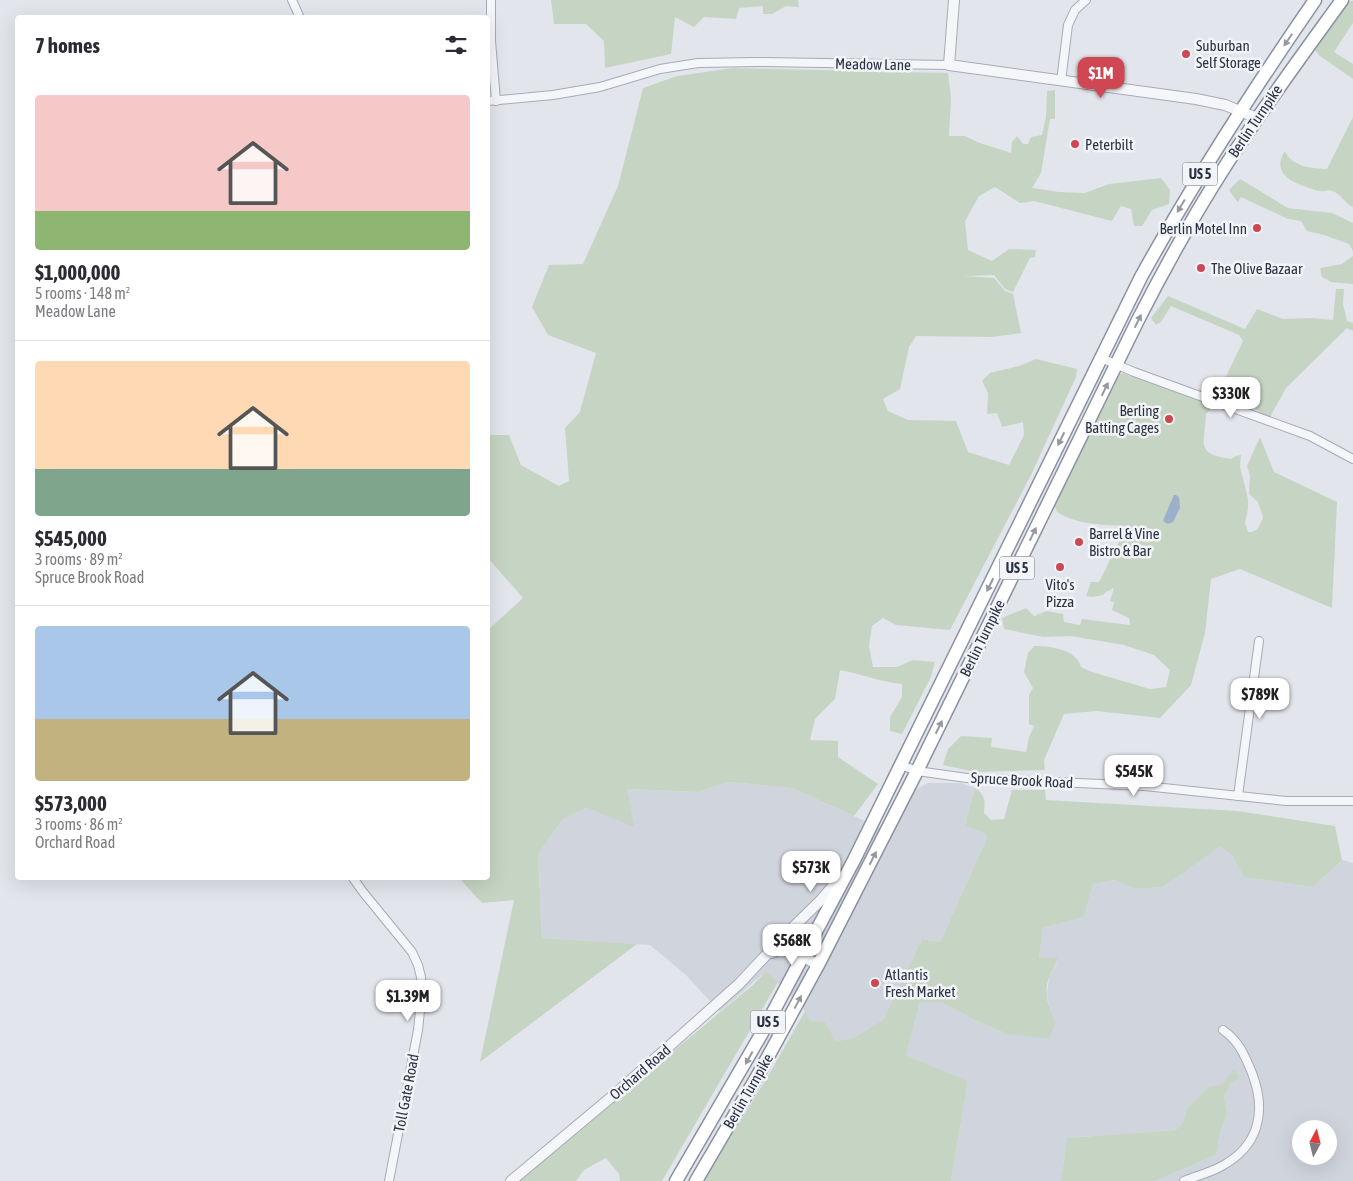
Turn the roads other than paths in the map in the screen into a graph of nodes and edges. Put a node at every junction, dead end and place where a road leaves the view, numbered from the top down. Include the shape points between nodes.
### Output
1 (292, 0) edge
2 (491, 0) edge
3 (954, 0) edge
4 (1086, 0) edge
5 (1315, 0) edge
6 (1342, 0) edge
7 (299, 15) edge
8 (949, 65) junction
9 (1061, 81) junction
10 (492, 101) edge
11 (1240, 111) junction
12 (1257, 118) junction
13 (1101, 358) junction
14 (1117, 365) junction
15 (1353, 459) edge
16 (1260, 641) dead end
17 (901, 765) junction
18 (917, 771) junction
19 (1238, 796) junction
20 (1353, 802) edge
21 (854, 860) junction
22 (354, 880) edge
23 (803, 957) junction
24 (764, 958) junction
25 (818, 965) junction
26 (1222, 1030) dead end
27 (388, 1181) edge
28 (511, 1181) edge
29 (676, 1181) edge
30 (696, 1181) edge
31 (1184, 1181) edge

1 - 7 street
2 - 10 street
3 - 8 street
4 - 9 street via 1075,10 1068,25
5 -> 11 highway, Berlin Turnpike / US 5
6 - 12 highway, Berlin Turnpike / US 5
8 - 9 street, Meadow Lane
8 - 10 street, Meadow Lane via 698,63 660,69 600,87
9 - 11 street, Meadow Lane via 1196,99
11 - 12 street, Meadow Lane
11 -> 13 highway, Berlin Turnpike / US 5 via 1160,244
14 -> 12 highway, Berlin Turnpike / US 5 via 1192,219
13 - 14 street
13 -> 17 highway, Berlin Turnpike / US 5
14 - 15 street via 1295,430
18 -> 14 highway, Berlin Turnpike / US 5
16 - 19 street
17 - 18 street, Spruce Brook Road
17 - 21 highway, Berlin Turnpike / US 5
18 - 19 street, Spruce Brook Road via 967,778 1145,786
25 -> 18 highway, Berlin Turnpike / US 5
19 - 20 street, Spruce Brook Road
21 - 23 highway, Berlin Turnpike / US 5
21 - 24 street, Orchard Road via 821,900
22 - 27 street, Toll Gate Road via 412,952 421,977 418,1030
23 - 24 street, Orchard Road via 777,950
23 - 25 street, Orchard Road
23 -> 29 highway, Berlin Turnpike / US 5 via 740,1074
24 - 28 street, Orchard Road via 671,1045
30 -> 25 highway, Berlin Turnpike / US 5
26 - 31 street via 1235,1040 1244,1054 1259,1095 1256,1130 1242,1151 1220,1167

